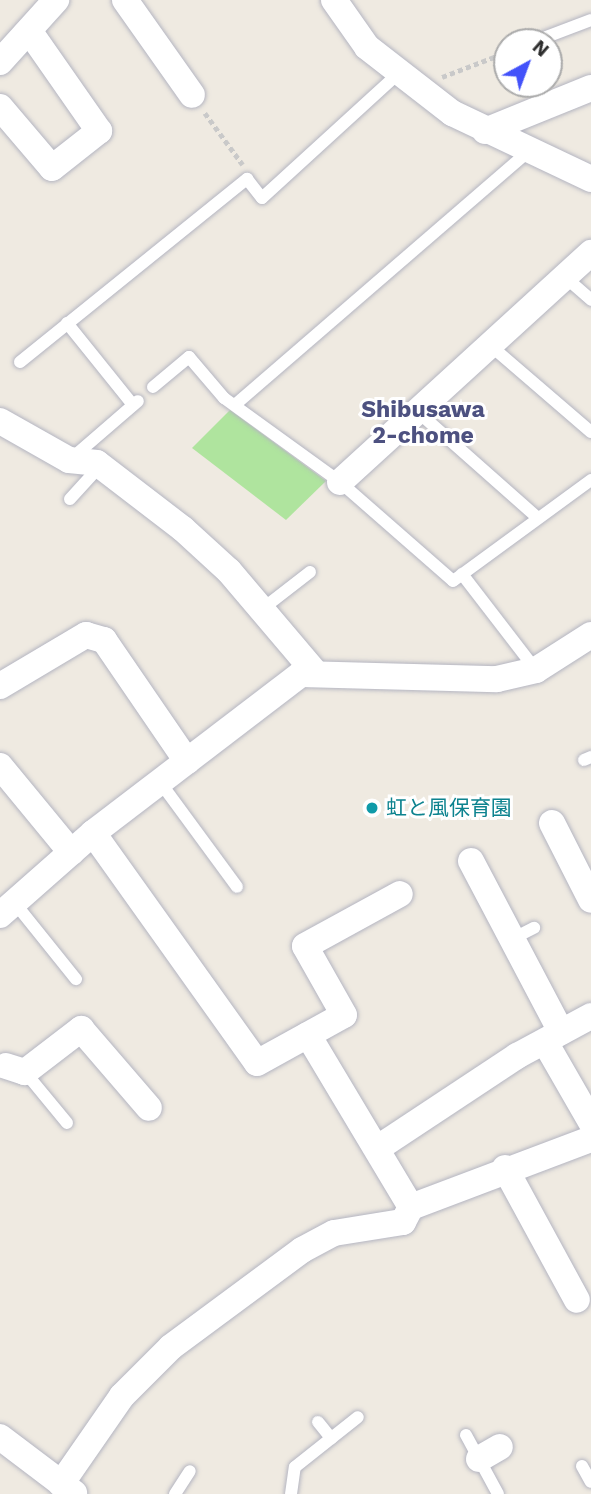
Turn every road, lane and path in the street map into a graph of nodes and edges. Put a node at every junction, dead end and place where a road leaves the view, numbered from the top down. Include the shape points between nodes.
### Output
1 (56, 0) edge
2 (125, 0) edge
3 (334, 0) edge
4 (591, 20) edge
5 (563, 31) edge
6 (30, 32) junction
7 (493, 56) edge
8 (0, 62) edge
9 (407, 81) junction
10 (591, 88) edge
11 (198, 103) joint
12 (0, 107) edge
13 (485, 131) junction
14 (527, 153) junction
15 (591, 179) edge
16 (247, 180) junction
17 (591, 253) edge
18 (565, 277) junction
19 (591, 300) edge
20 (67, 323) junction
21 (491, 345) junction
22 (20, 362) dead end
23 (153, 387) dead end
24 (237, 403) junction
25 (418, 412) junction
26 (0, 421) edge
27 (591, 432) edge
28 (69, 460) junction
29 (100, 466) junction
30 (591, 481) edge
31 (340, 482) junction
32 (70, 499) dead end
33 (538, 519) junction
34 (310, 572) dead end
35 (463, 574) junction
36 (260, 611) junction
37 (591, 635) edge
38 (313, 670) junction
39 (536, 670) junction
40 (0, 685) edge
41 (187, 761) junction
42 (0, 766) edge
43 (160, 782) junction
44 (552, 823) dead end
45 (93, 834) junction
46 (71, 852) junction
47 (471, 861) dead end
48 (585, 871) edge
49 (237, 887) dead end
50 (400, 894) dead end
51 (591, 900) edge
52 (7, 908) edge
53 (76, 979) dead end
54 (591, 1016) edge
55 (308, 1035) junction
56 (553, 1037) junction
57 (8, 1067) edge
58 (149, 1108) dead end
59 (591, 1122) edge
60 (67, 1123) dead end
61 (591, 1139) edge
62 (378, 1148) junction
63 (505, 1168) junction
64 (411, 1207) junction
65 (576, 1301) edge
66 (358, 1417) dead end
67 (318, 1422) dead end
68 (466, 1435) dead end
69 (0, 1437) edge
70 (331, 1438) junction
71 (582, 1466) dead end
72 (190, 1471) dead end
73 (591, 1482) edge
74 (69, 1489) edge
75 (175, 1494) edge
76 (291, 1494) edge
77 (498, 1494) edge

1 - 6 street
2 - 11 street
3 - 9 street via 367,47
4 - 5 lane
6 - 8 street
6 - 12 street via 99,131 52,168
7 - 9 path
9 - 13 street
9 - 16 lane via 262,198
10 - 13 street
11 - 16 path
13 - 14 street
14 - 15 street
14 - 24 lane
16 - 20 lane
17 - 18 street
18 - 19 lane
18 - 21 street
20 - 22 lane
20 - 28 lane via 135,403
21 - 25 street
21 - 27 lane
23 - 24 lane via 189,357 223,398
24 - 31 lane
25 - 31 street
25 - 33 lane
26 - 28 street
28 - 29 street
29 - 32 lane
29 - 36 street via 210,554
30 - 33 lane
31 - 35 lane via 453,581
33 - 35 lane
34 - 36 lane
35 - 39 lane
36 - 38 street
37 - 39 street
38 - 39 street via 497,679
38 - 41 street
40 - 41 street via 86,635 104,640
41 - 43 street
42 - 46 street
43 - 45 street
43 - 49 lane
44 - 48 street
45 - 46 street
45 - 55 street via 257,1063
46 - 52 street
47 - 56 street via 523,933
48 - 51 street
50 - 55 street via 305,946 344,1015
52 - 53 lane
54 - 56 street
55 - 62 street
56 - 59 street
56 - 62 street
57 - 58 street via 81,1029
57 - 60 lane
61 - 63 street
62 - 64 street
63 - 64 street
63 - 65 street
64 - 74 street via 403,1222 334,1233 302,1250 171,1347 122,1396
66 - 70 lane
67 - 70 lane
68 - 77 lane via 489,1453
69 - 74 street
70 - 76 lane via 295,1467
71 - 73 lane
72 - 75 lane

